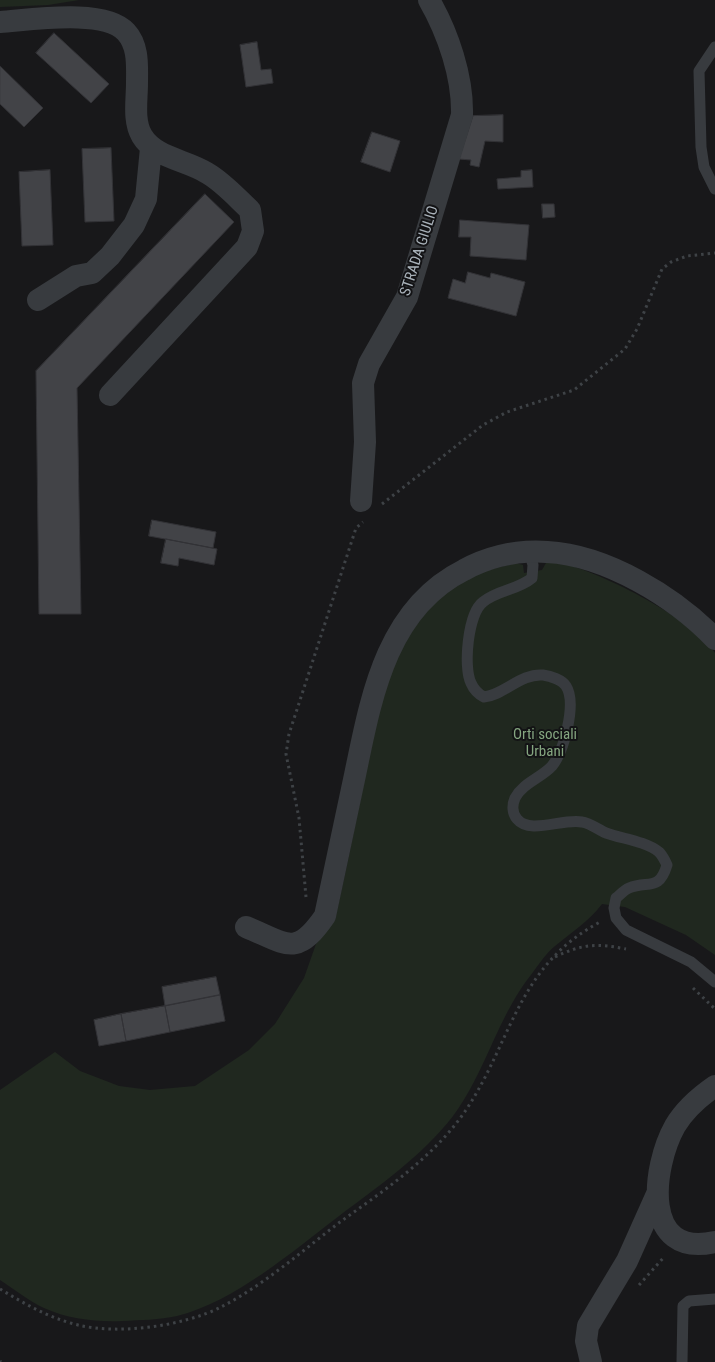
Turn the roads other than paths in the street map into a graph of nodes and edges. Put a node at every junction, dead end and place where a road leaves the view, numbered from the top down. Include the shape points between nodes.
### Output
1 (430, 0) edge
2 (0, 22) edge
3 (715, 48) edge
4 (151, 148) junction
5 (715, 188) edge
6 (38, 300) dead end
7 (110, 395) dead end
8 (368, 510) road end
9 (530, 551) junction
10 (694, 618) junction
11 (715, 631) edge
12 (715, 639) edge
13 (246, 927) dead end
14 (715, 982) edge
15 (715, 1086) edge
16 (658, 1193) junction
17 (676, 1238) junction
18 (715, 1242) edge
19 (628, 1261) junction
20 (715, 1299) edge
21 (592, 1362) edge
22 (682, 1362) edge

1 - 8 street, STRADA GIULIO via 455,66 462,96 462,115 407,297 369,364 364,383
2 - 4 street via 103,20 127,33 135,48 137,62 137,123
3 - 5 lane via 699,71 701,147 704,168
4 - 6 street via 146,199 134,225 92,273 76,276
4 - 7 street via 208,173 250,210 253,231 247,247
9 - 10 street via 564,552 614,569 660,594
9 - 13 street via 481,561 445,579 406,619 390,648 374,691 325,916 309,938 289,945
9 - 14 lane via 532,578 492,595 473,614 467,668 470,683 484,697 530,676 543,675 560,680 567,687 569,719 562,745 552,766 515,798 512,808 516,818 534,827 554,822 584,822 614,836 650,846 661,854 667,865 663,876 655,884 629,888 616,898 616,918 626,930 684,958
10 - 11 street
10 - 12 street
15 - 16 street via 689,1108 675,1127 666,1148
16 - 17 street via 659,1213 665,1229
16 - 19 street
17 - 18 street via 701,1245
17 - 19 street via 648,1246
19 - 21 street via 588,1326 586,1341
20 - 22 lane via 689,1301 683,1306

